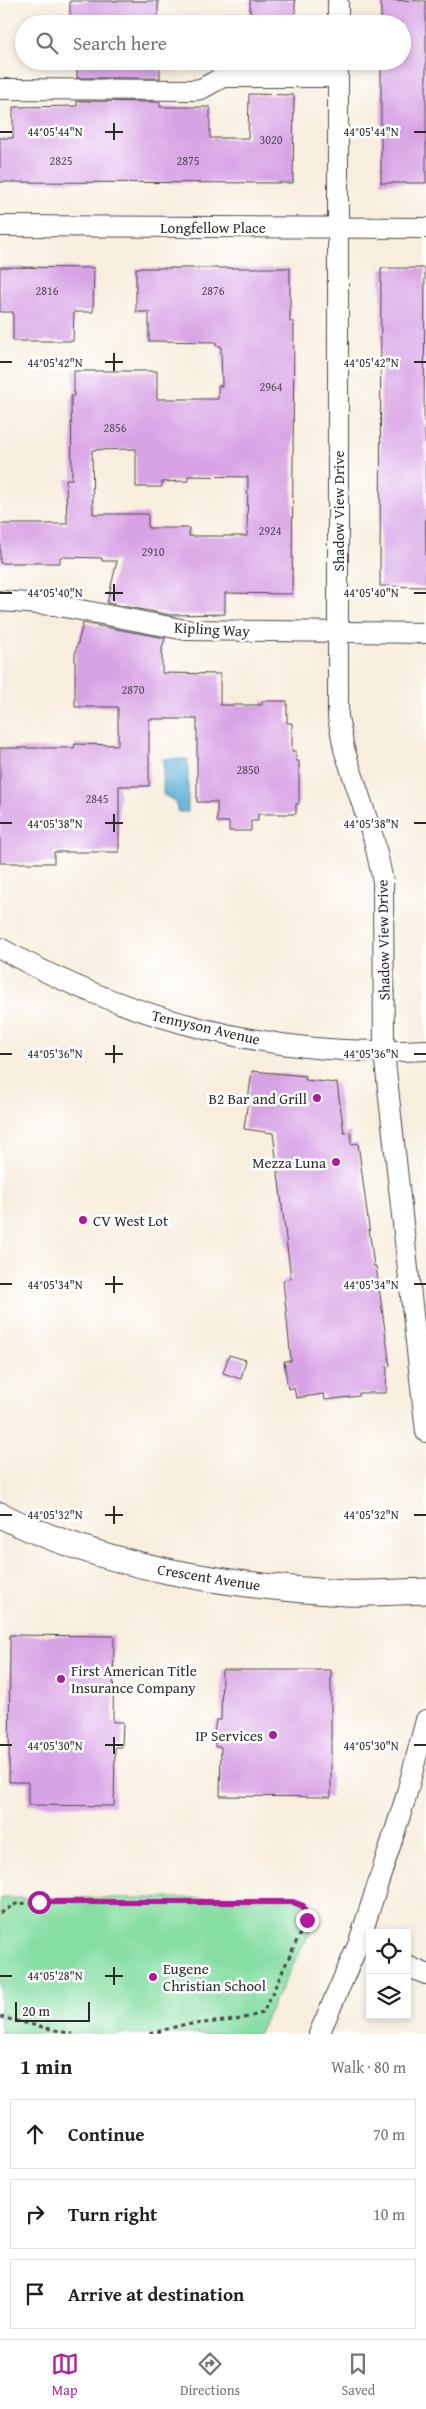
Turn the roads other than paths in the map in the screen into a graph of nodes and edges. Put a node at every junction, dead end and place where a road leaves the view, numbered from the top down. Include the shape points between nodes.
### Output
1 (338, 2) dead end
2 (338, 15) edge
3 (324, 70) edge
4 (338, 70) edge
5 (0, 88) edge
6 (0, 226) edge
7 (338, 227) junction
8 (426, 228) edge
9 (0, 601) edge
10 (338, 631) junction
11 (426, 633) edge
12 (0, 948) edge
13 (426, 1050) edge
14 (384, 1052) junction
15 (426, 1432) edge
16 (0, 1515) edge
17 (426, 1591) edge
18 (426, 1720) edge
19 (364, 1947) edge
20 (411, 1968) edge
21 (426, 1974) edge
22 (318, 2034) edge

1 - 2 street
3 - 5 street via 223,77 194,90
4 - 7 street, Shadow View Drive
6 - 7 street, Longfellow Place
7 - 8 street, Longfellow Place
7 - 10 street, Shadow View Drive
9 - 10 street, Kipling Way via 54,605 186,630
10 - 11 street, Kipling Way
10 - 14 street, Shadow View Drive via 340,732 384,881
12 - 14 street, Tennyson Avenue via 82,990 186,1024 304,1046
13 - 14 street, Tennyson Avenue
14 - 15 street, Shadow View Drive
16 - 17 street, Crescent Avenue via 81,1547 194,1577 348,1593
18 - 19 street
19 - 22 street
20 - 21 street

